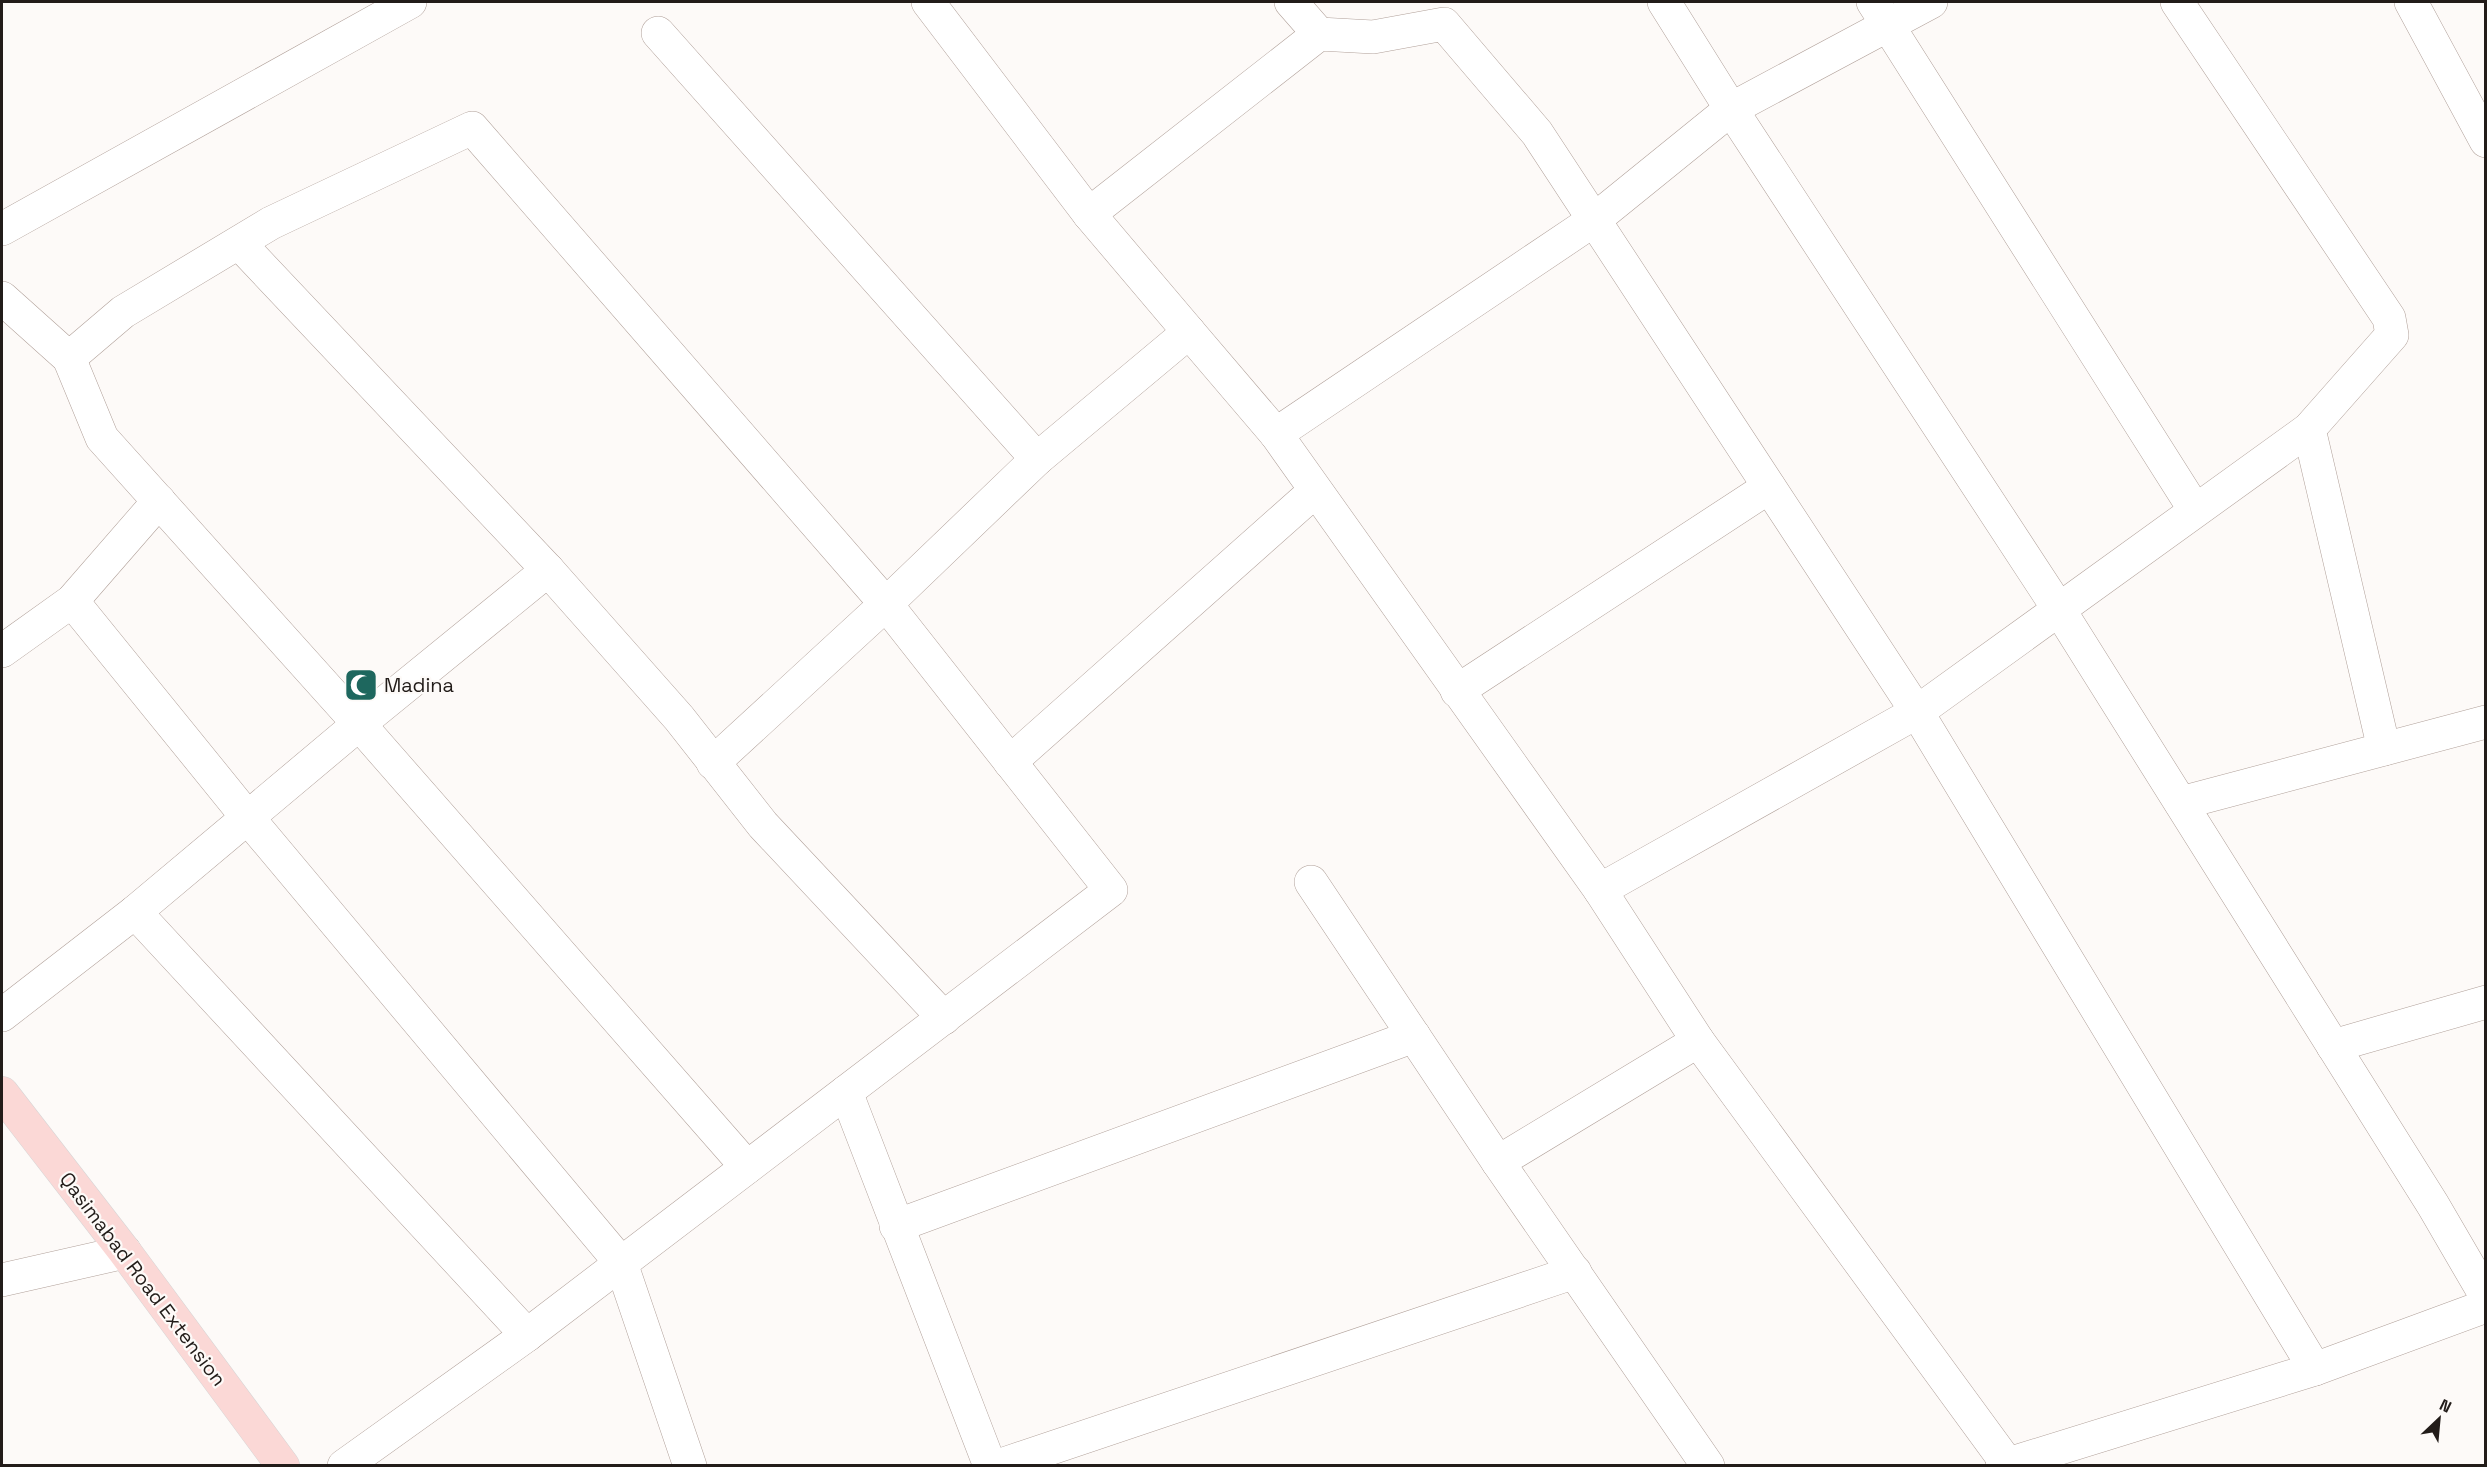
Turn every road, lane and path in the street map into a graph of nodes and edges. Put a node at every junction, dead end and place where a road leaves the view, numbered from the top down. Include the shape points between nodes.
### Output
1 (410, 2) edge
2 (928, 2) edge
3 (1291, 2) edge
4 (1664, 2) edge
5 (1931, 2) edge
6 (2177, 2) edge
7 (2411, 2) edge
8 (1881, 13) edge
9 (658, 33) dead end
10 (1319, 34) junction
11 (1731, 109) junction
12 (2483, 128) edge
13 (1089, 214) junction
14 (1594, 220) junction
15 (2, 229) edge
16 (239, 243) junction
17 (2, 298) edge
18 (1189, 332) junction
19 (69, 358) junction
20 (2309, 429) junction
21 (1276, 434) junction
22 (1037, 459) junction
23 (1769, 487) junction
24 (1315, 491) junction
25 (159, 501) junction
26 (2195, 510) junction
27 (549, 570) junction
28 (72, 601) junction
29 (886, 604) junction
30 (2060, 610) junction
31 (2, 651) edge
32 (1457, 691) junction
33 (1917, 712) junction
34 (2486, 722) edge
35 (359, 724) junction
36 (2384, 748) junction
37 (713, 762) junction
38 (1010, 762) junction
39 (2181, 803) junction
40 (248, 818) junction
41 (1311, 882) dead end
42 (1600, 890) junction
43 (135, 912) junction
44 (2486, 1002) edge
45 (2, 1015) edge
46 (944, 1018) junction
47 (1414, 1036) junction
48 (1698, 1041) junction
49 (2333, 1046) junction
50 (846, 1092) junction
51 (2, 1094) edge
52 (1498, 1162) junction
53 (747, 1167) junction
54 (896, 1226) junction
55 (125, 1252) junction
56 (621, 1263) junction
57 (1575, 1272) junction
58 (2, 1280) edge
59 (2486, 1296) edge
60 (2486, 1306) edge
61 (526, 1335) junction
62 (2315, 1368) junction
63 (2007, 1465) edge
64 (283, 1466) edge
65 (344, 1466) edge
66 (690, 1466) edge
67 (990, 1466) edge
68 (998, 1466) edge
69 (1708, 1466) edge

1 - 15 street
2 - 13 street
3 - 10 street
4 - 11 street
5 - 8 street
6 - 20 street via 2389,318 2392,335
7 - 12 street
8 - 11 street
8 - 26 street
9 - 22 street
10 - 13 street
10 - 14 street via 1373,37 1444,24 1537,133
11 - 14 street
11 - 30 street
13 - 18 street
14 - 21 street
14 - 23 street
16 - 19 street via 123,312
16 - 27 street
16 - 29 street via 271,223 472,128
17 - 19 street
18 - 21 street
18 - 22 street
19 - 25 street via 102,438
20 - 26 street
20 - 36 street
21 - 24 street
22 - 29 street
23 - 32 street
23 - 33 street
24 - 32 street
24 - 38 street
25 - 28 street
25 - 35 street
26 - 30 street
27 - 35 street
27 - 37 street
28 - 31 street
28 - 40 street
29 - 37 street
29 - 38 street
30 - 33 street
30 - 39 street
32 - 42 street
33 - 42 street
33 - 62 street
34 - 36 street
35 - 40 street
35 - 53 street
36 - 39 street
37 - 46 street via 763,825
38 - 46 street via 1111,890
39 - 49 street
40 - 43 street
40 - 56 street
41 - 47 street
42 - 48 street
43 - 45 street
43 - 61 street
44 - 49 street
46 - 50 street
47 - 52 street
47 - 54 street
48 - 52 street
48 - 63 street
49 - 59 street
50 - 53 street
50 - 54 street
51 - 55 main road, Qasimabad Road Extension
52 - 57 street
53 - 56 street
54 - 67 street
55 - 58 street
55 - 64 main road, Qasimabad Road Extension
56 - 61 street
56 - 66 street
57 - 68 street
57 - 69 street
60 - 62 street
61 - 65 street
62 - 63 street

